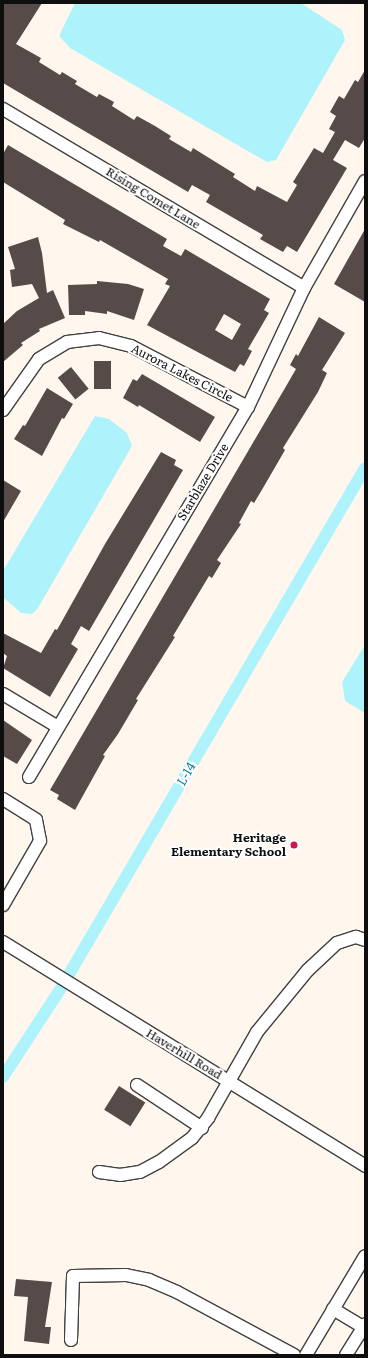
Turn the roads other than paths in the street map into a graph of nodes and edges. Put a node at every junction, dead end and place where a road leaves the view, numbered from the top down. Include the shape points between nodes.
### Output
1 (3, 109) edge
2 (365, 181) edge
3 (304, 288) junction
4 (248, 407) junction
5 (3, 410) edge
6 (3, 694) edge
7 (58, 727) junction
8 (29, 777) dead end
9 (3, 799) edge
10 (4, 898) edge
11 (365, 940) edge
12 (3, 942) edge
13 (230, 1082) junction
14 (137, 1085) dead end
15 (202, 1128) junction
16 (365, 1166) edge
17 (99, 1172) dead end
18 (365, 1256) edge
19 (333, 1309) junction
20 (364, 1326) edge
21 (71, 1340) dead end
22 (294, 1355) edge
23 (306, 1355) edge
24 (346, 1355) edge

1 - 3 street, Rising Comet Lane
2 - 3 street, Starblaze Drive
3 - 4 street, Starblaze Drive
4 - 5 street, Aurora Lakes Circle via 131,346 99,338 67,342 39,359
4 - 7 street, Starblaze Drive
6 - 7 street
7 - 8 street, Starblaze Drive
9 - 10 street via 36,820 40,833 40,841
11 - 13 street via 356,937 337,943 308,970 258,1032
12 - 13 street, Haverhill Road
13 - 15 street
13 - 16 street, Haverhill Road
14 - 15 street
15 - 17 street via 178,1150 140,1172 120,1175
18 - 19 street
19 - 20 street
19 - 23 street
20 - 24 street
21 - 22 street via 73,1276 126,1275 149,1280 177,1292

